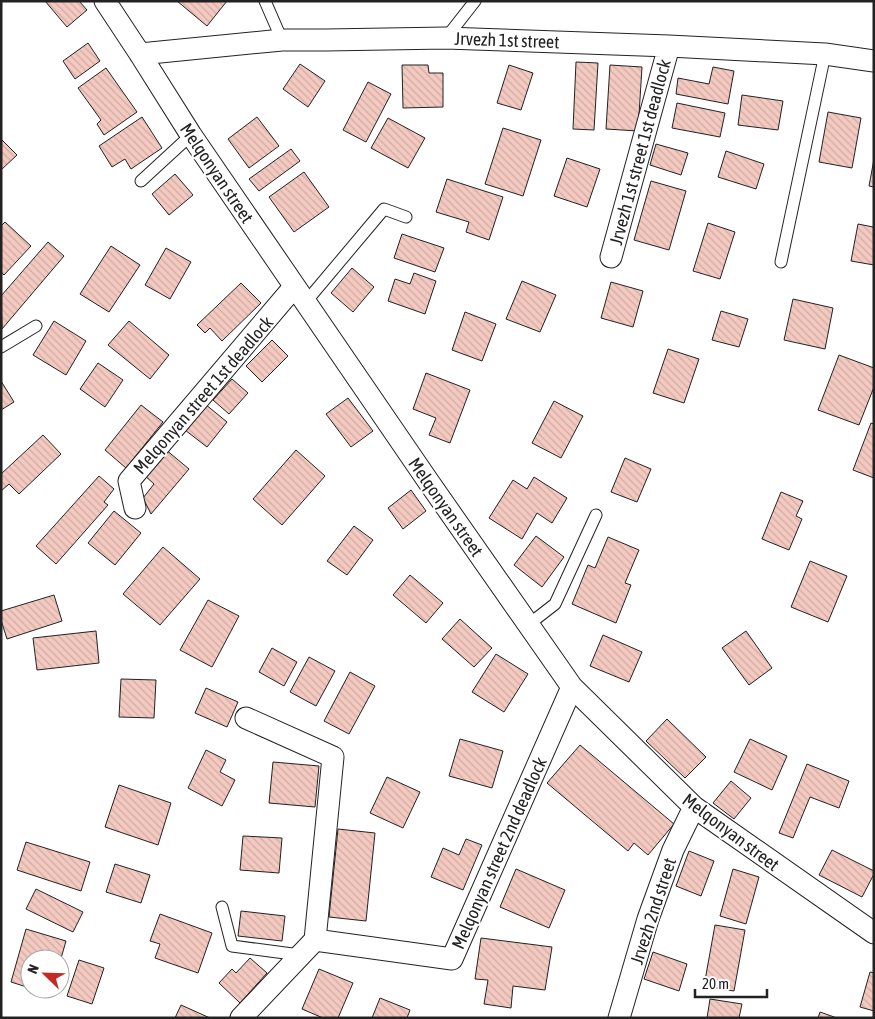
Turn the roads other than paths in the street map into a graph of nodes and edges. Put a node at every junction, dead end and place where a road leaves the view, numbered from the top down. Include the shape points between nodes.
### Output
1 (105, 1) edge
2 (265, 1) edge
3 (475, 1) edge
4 (446, 38) junction
5 (282, 40) junction
6 (669, 46) junction
7 (140, 54) junction
8 (825, 54) junction
9 (874, 60) edge
10 (191, 135) junction
11 (141, 180) dead end
12 (406, 217) dead end
13 (611, 257) dead end
14 (781, 262) dead end
15 (300, 295) junction
16 (36, 326) dead end
17 (1, 347) edge
18 (135, 508) dead end
19 (596, 515) dead end
20 (528, 625) junction
21 (572, 687) junction
22 (246, 718) dead end
23 (694, 807) junction
24 (222, 907) dead end
25 (874, 933) edge
26 (315, 940) junction
27 (300, 955) junction
28 (241, 1018) edge
29 (619, 1018) edge

1 - 7 street, Melqonyan street
2 - 5 lane
3 - 4 lane
4 - 5 street, Jrvezh 1st street
4 - 6 street, Jrvezh 1st street
5 - 7 street, Jrvezh 1st street
6 - 8 street, Jrvezh 1st street
6 - 13 street, Jrvezh 1st street 1st deadlock
7 - 10 street, Melqonyan street
8 - 9 street, Jrvezh 1st street
8 - 14 lane
10 - 11 lane
10 - 15 street, Melqonyan street
12 - 15 lane via 384,209
15 - 18 street, Melqonyan street 1st deadlock via 129,481
15 - 20 street, Melqonyan street
16 - 17 lane
19 - 20 lane via 555,604
20 - 21 street, Melqonyan street
21 - 23 street, Melqonyan street
21 - 26 street, Melqonyan street 2nd deadlock via 452,959
22 - 26 street via 332,757
23 - 25 street, Melqonyan street
23 - 29 street, Jrvezh 2nd street via 673,850 648,919
24 - 27 lane via 232,946
26 - 27 street
27 - 28 street

